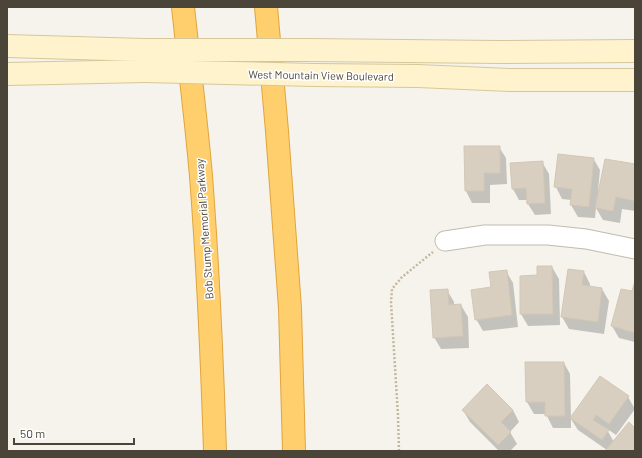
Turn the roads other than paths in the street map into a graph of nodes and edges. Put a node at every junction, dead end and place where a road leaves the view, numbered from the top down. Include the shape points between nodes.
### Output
1 (184, 7) edge
2 (266, 7) edge
3 (7, 46) edge
4 (635, 51) edge
5 (7, 74) edge
6 (635, 80) edge
7 (445, 241) road end
8 (635, 250) edge
9 (214, 451) edge
10 (294, 451) edge

1 - 9 highway, Bob Stump Memorial Parkway via 201,175
2 - 10 highway via 290,308
3 - 4 street, bridge via 144,50
5 - 6 street, West Mountain View Boulevard, bridge via 145,71 510,80
7 - 8 street via 485,235 548,235 586,239

